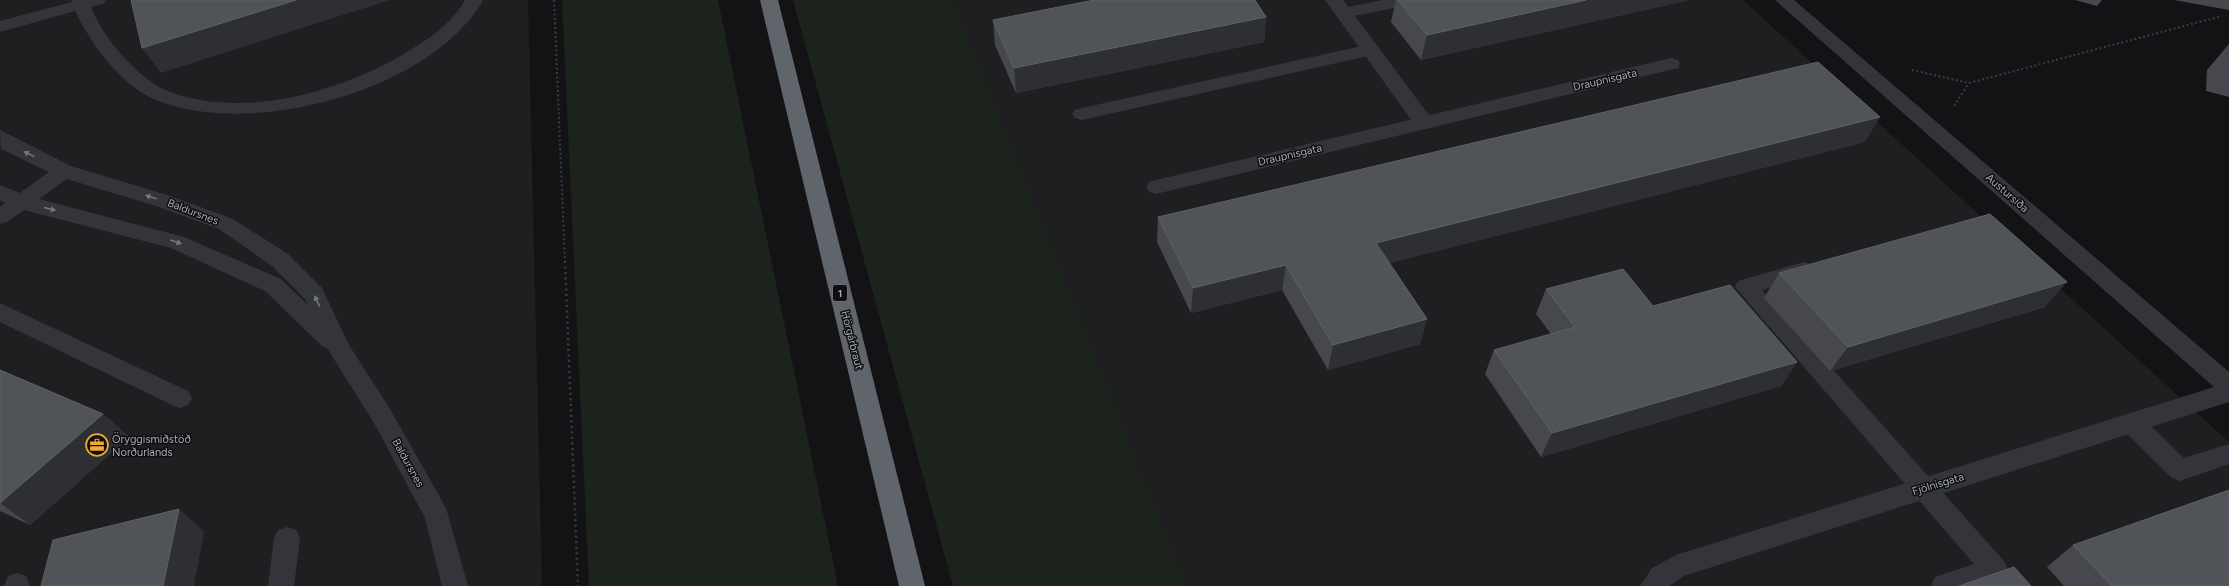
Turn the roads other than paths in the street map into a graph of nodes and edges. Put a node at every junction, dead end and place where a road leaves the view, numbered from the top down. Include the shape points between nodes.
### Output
1 (474, 0) edge
2 (769, 0) edge
3 (1409, 0) edge
4 (1784, 0) edge
5 (86, 2) edge
6 (1339, 6) edge
7 (0, 27) edge
8 (1371, 50) junction
9 (1671, 64) dead end
10 (1082, 114) dead end
11 (1424, 123) junction
12 (0, 137) edge
13 (64, 171) junction
14 (1156, 187) dead end
15 (0, 192) edge
16 (22, 202) junction
17 (0, 217) edge
18 (1822, 265) edge
19 (0, 312) edge
20 (339, 349) junction
21 (2229, 386) edge
22 (2229, 392) edge
23 (180, 398) dead end
24 (2132, 423) junction
25 (2229, 454) edge
26 (1924, 488) junction
27 (287, 538) dead end
28 (281, 586) edge
29 (455, 586) edge
30 (912, 586) edge
31 (1653, 586) edge
32 (1944, 586) edge

1 - 5 street via 461,19 444,35 400,65 372,78 307,99 242,108 184,103 161,96 144,86 108,51
2 - 30 highway, Hörgárbraut / 1
3 - 6 street
4 - 21 street, Austursíða
5 - 7 street
6 - 8 street
8 - 10 street
8 - 11 street
9 - 11 street, Draupnisgata
11 - 14 street, Draupnisgata
13 -> 12 street, Baldursnes via 8,144
13 - 16 street
20 -> 13 street, Baldursnes via 314,294 280,260 226,224 163,201
15 - 16 street, Baldursnes
16 - 17 street
16 -> 20 street, Baldursnes via 177,242 273,285
18 - 26 street via 1746,286
19 - 23 street
20 - 29 street, Baldursnes via 382,416 437,516
22 - 24 street, Fjölnisgata
24 - 25 street via 2180,470
24 - 26 street, Fjölnisgata
26 - 31 street, Fjölnisgata via 1676,567 1661,576
26 - 32 street via 1995,569
27 - 28 street

